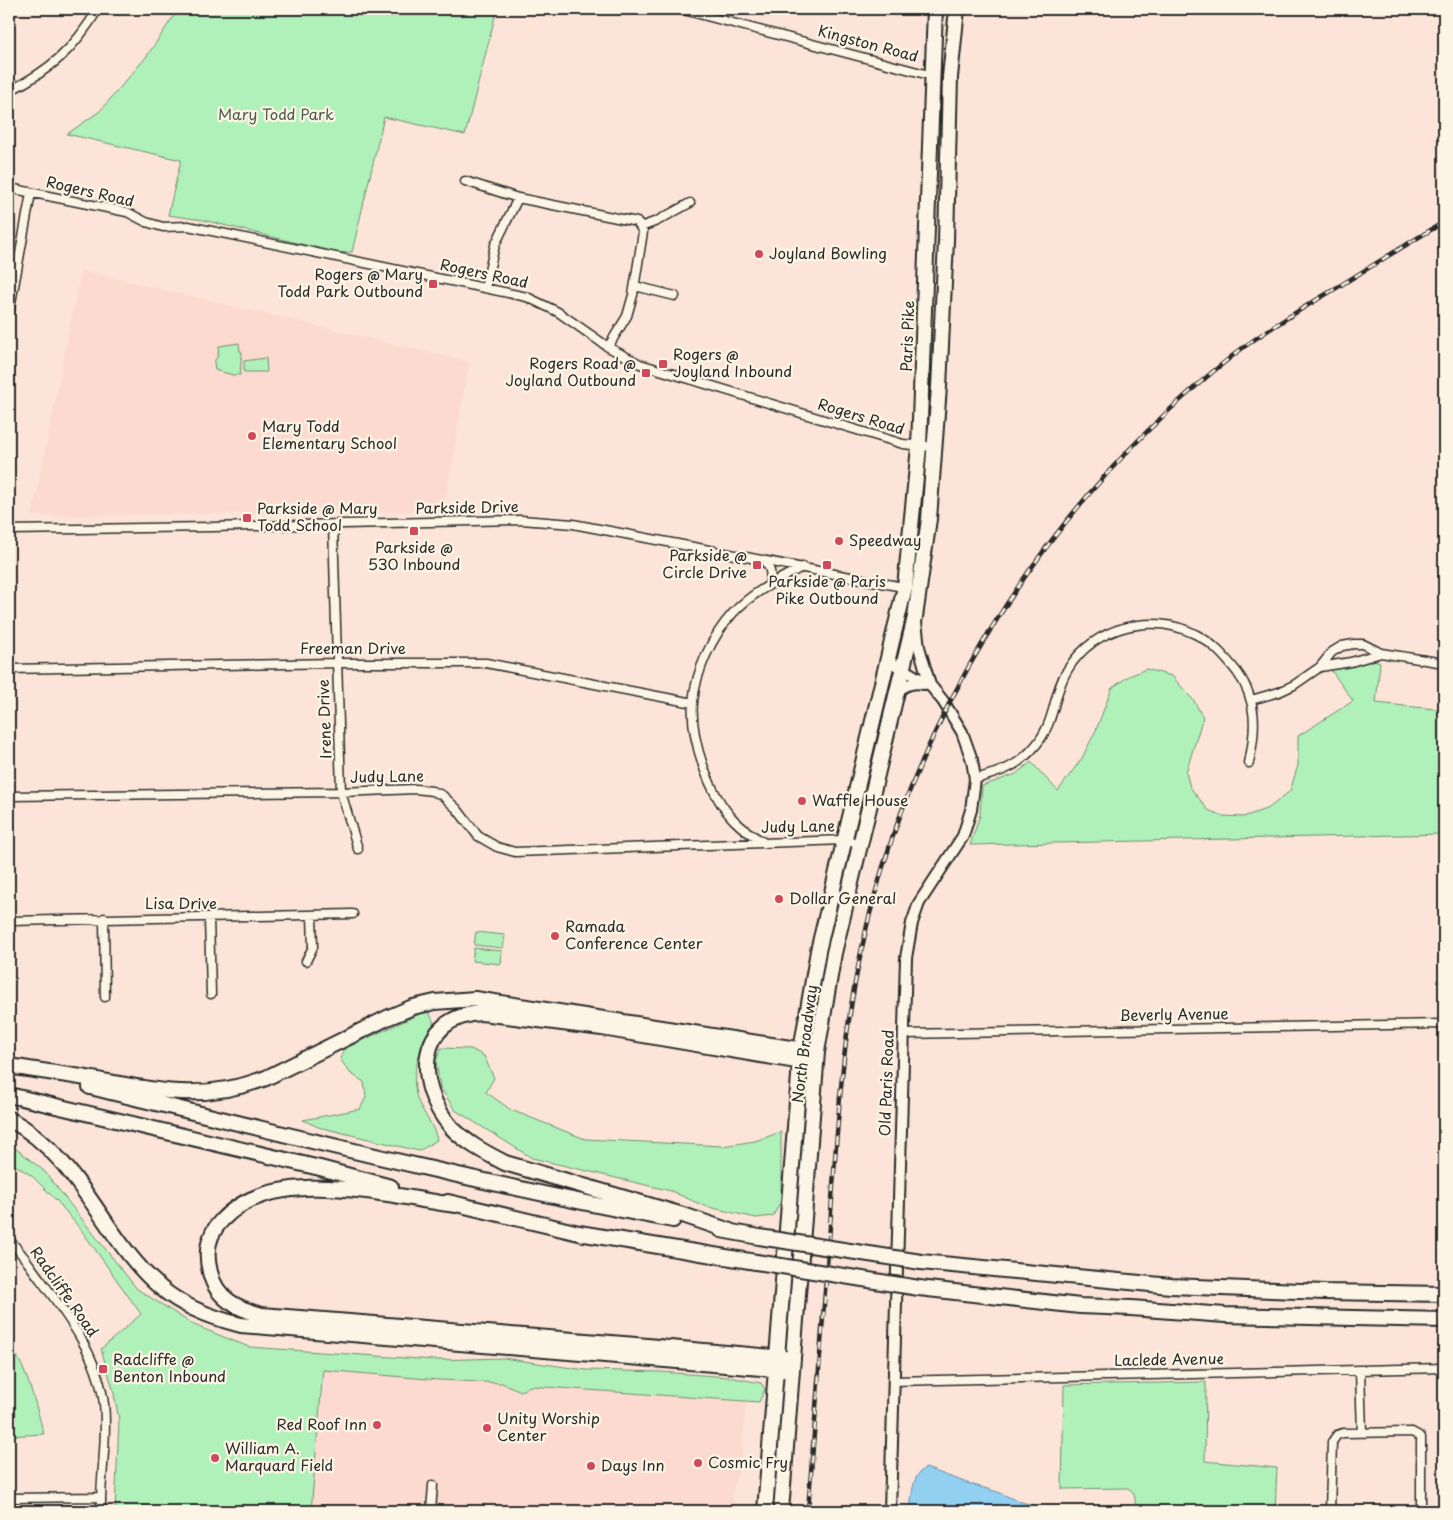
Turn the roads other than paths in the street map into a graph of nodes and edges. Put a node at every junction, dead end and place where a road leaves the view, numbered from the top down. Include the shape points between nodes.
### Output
1 (98, 9) edge
2 (680, 9) edge
3 (935, 9) edge
4 (957, 9) edge
5 (933, 76) junction
6 (950, 76) junction
7 (9, 91) edge
8 (464, 181) dead end
9 (9, 188) edge
10 (31, 192) junction
11 (518, 198) junction
12 (690, 203) dead end
13 (641, 227) junction
14 (635, 286) junction
15 (485, 288) junction
16 (675, 296) dead end
17 (9, 314) edge
18 (608, 347) junction
19 (919, 447) junction
20 (934, 447) junction
21 (333, 525) junction
22 (9, 530) edge
23 (762, 560) junction
24 (802, 567) junction
25 (769, 585) junction
26 (912, 589) junction
27 (915, 617) junction
28 (1381, 653) junction
29 (888, 661) junction
30 (336, 663) junction
31 (1444, 663) edge
32 (904, 665) junction
33 (1320, 667) junction
34 (9, 669) edge
35 (926, 669) junction
36 (930, 685) junction
37 (897, 691) junction
38 (1251, 700) junction
39 (693, 703) junction
40 (1249, 763) dead end
41 (974, 779) junction
42 (341, 792) junction
43 (9, 796) edge
44 (844, 840) junction
45 (763, 842) junction
46 (861, 845) junction
47 (358, 849) dead end
48 (354, 914) dead end
49 (312, 915) junction
50 (209, 917) junction
51 (104, 918) junction
52 (9, 921) edge
53 (306, 961) dead end
54 (211, 994) dead end
55 (105, 996) dead end
56 (1444, 1024) edge
57 (904, 1034) junction
58 (800, 1055) junction
59 (816, 1058) junction
60 (9, 1067) edge
61 (9, 1095) edge
62 (9, 1119) edge
63 (456, 1205) junction
64 (730, 1231) junction
65 (9, 1240) edge
66 (1444, 1294) edge
67 (1444, 1320) edge
68 (776, 1364) junction
69 (792, 1364) junction
70 (1444, 1368) edge
71 (1360, 1371) junction
72 (894, 1381) junction
73 (1362, 1432) junction
74 (433, 1486) dead end
75 (100, 1497) junction
76 (9, 1498) edge
77 (101, 1511) edge
78 (431, 1511) edge
79 (765, 1511) edge
80 (781, 1511) edge
81 (890, 1511) edge
82 (1330, 1511) edge
83 (1421, 1511) edge

1 - 7 street via 69,50
2 - 5 street, Kingston Road
3 - 5 highway, Paris Pike
4 - 6 highway, Paris Pike
5 - 6 highway
5 - 19 highway, Paris Pike
6 - 20 highway, Paris Pike via 946,241
8 - 11 street
9 - 10 street, Rogers Road
10 - 15 street, Rogers Road via 127,212 163,227 188,226
10 - 17 street
11 - 13 street via 637,222
11 - 15 street via 495,246
12 - 13 street
13 - 14 street
14 - 16 street
14 - 18 street via 626,316
15 - 18 street, Rogers Road via 535,300
18 - 19 street, Rogers Road via 640,364
19 - 20 street, Rogers Road
19 - 26 highway, Paris Pike
20 - 26 highway, Paris Pike via 929,519
21 - 22 street, Parkside Drive
21 - 23 street, Parkside Drive via 521,520 573,524
21 - 30 street, Irene Drive
23 - 24 street, Parkside Drive
23 - 25 street via 770,571
24 - 25 street
24 - 26 street, Parkside Drive
25 - 39 street via 734,612 720,631 702,666
26 - 27 highway, North Broadway
26 - 29 highway, Paris Pike
27 - 32 highway, North Broadway
27 - 35 street, Old Paris Road
28 - 31 street
28 - 33 street
28 - 33 street via 1363,644 1342,646 1332,652
29 - 32 street
29 - 44 highway, North Broadway
30 - 34 street, Freeman Drive
30 - 39 street, Freeman Drive via 486,663
30 - 42 street, Irene Drive
32 - 35 street via 916,663
32 - 36 street, Old Paris Road
32 - 37 highway, North Broadway
33 - 38 street via 1294,685
35 - 36 street, Old Paris Road
36 - 37 street via 914,682
36 - 41 street, Old Paris Road via 962,732 972,760
37 - 46 highway, North Broadway
38 - 40 street via 1255,725
38 - 41 street via 1243,681 1226,658 1197,634 1168,624 1124,627 1092,642 1072,663 1060,684 1051,721 1028,754 1009,768
39 - 45 street via 696,741 719,799 734,820
41 - 57 street, Old Paris Road via 971,810 963,836 929,886 912,922 906,958
42 - 43 street, Judy Lane
42 - 45 street, Judy Lane via 432,791 442,795 457,809 478,836 497,847 515,852
42 - 47 street, Irene Drive
44 - 45 street, Judy Lane
44 - 46 street, Judy Lane
44 - 58 highway, North Broadway via 818,951
46 - 59 highway, North Broadway via 834,953
48 - 49 street, Lisa Drive
49 - 50 street, Lisa Drive
49 - 53 street via 313,947
50 - 51 street, Lisa Drive
50 - 54 street
51 - 52 street, Lisa Drive
51 - 55 street
56 - 57 street, Beverly Avenue
57 - 72 street, Old Paris Road
58 - 59 highway
58 - 60 highway via 475,1000 454,1000 414,1007 266,1078 221,1091 163,1092
58 - 64 highway via 482,1014 470,1014 448,1024 438,1032 428,1052 427,1078 433,1100 452,1127 483,1152 505,1163
58 - 68 highway, North Broadway
59 - 69 highway, North Broadway
60 - 64 highway via 435,1170
61 - 63 highway via 320,1168
62 - 68 highway via 28,1130 56,1155 145,1273 185,1304 220,1319 241,1324
63 - 67 highway, bridge via 588,1234 919,1288 1080,1306 1225,1315
63 - 68 highway via 342,1188 309,1187 265,1195 228,1213 217,1225 207,1252 211,1277 230,1303 262,1315 607,1342
64 - 66 highway, bridge via 921,1262 1170,1286
65 - 75 street, Radcliffe Road via 66,1314 97,1371 105,1422
68 - 69 highway
68 - 79 highway, North Broadway
69 - 80 highway, North Broadway
70 - 71 street, Laclede Avenue
71 - 72 street, Laclede Avenue
71 - 73 street
72 - 81 street, Old Paris Road
73 - 82 street via 1337,1435 1332,1442
73 - 83 street via 1412,1432 1421,1437
74 - 78 street
75 - 76 street
75 - 77 street, Radcliffe Road

